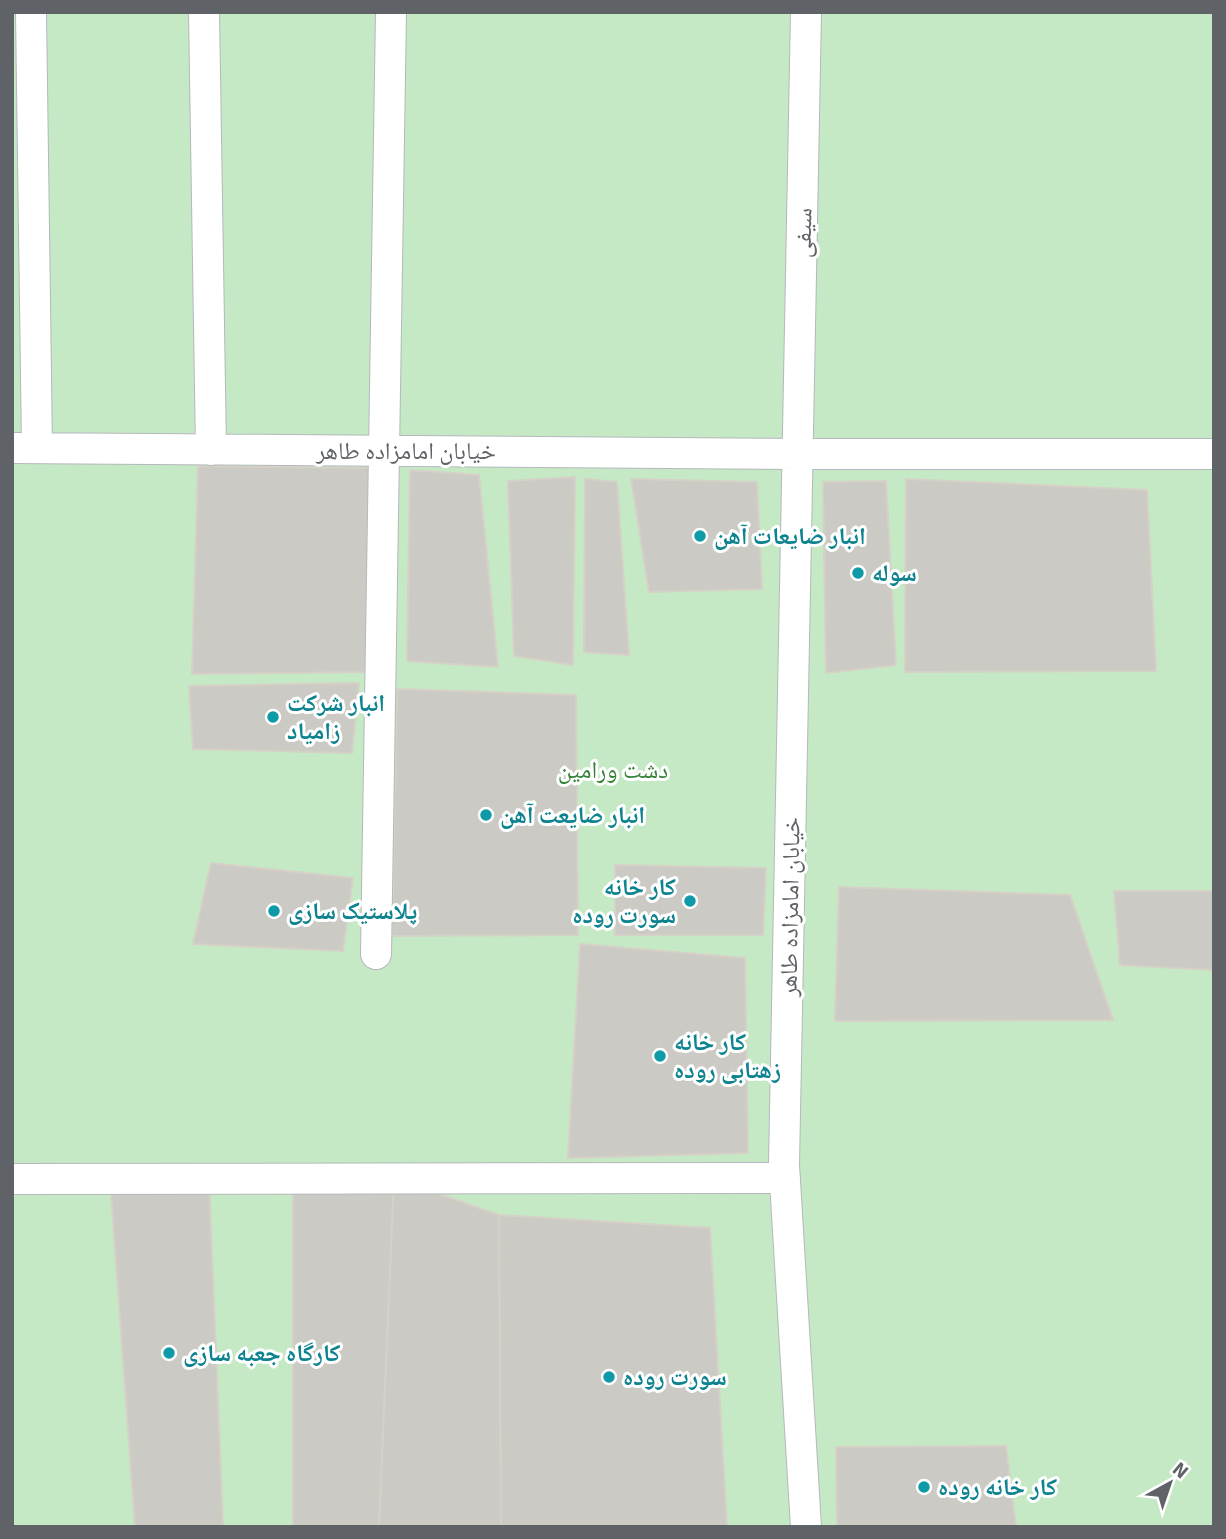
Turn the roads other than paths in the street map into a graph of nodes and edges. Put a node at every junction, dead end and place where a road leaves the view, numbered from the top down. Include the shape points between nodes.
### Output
1 (30, 12) edge
2 (204, 12) edge
3 (391, 12) edge
4 (806, 12) edge
5 (25, 448) edge
6 (211, 450) junction
7 (383, 451) junction
8 (800, 454) junction
9 (1214, 454) edge
10 (376, 954) dead end
11 (785, 1178) junction
12 (12, 1179) edge
13 (806, 1527) edge

1 - 5 street
2 - 6 street
3 - 7 street
4 - 8 street, سیفی
5 - 6 street, خیابان امامزاده طاهر
6 - 7 street, خیابان امامزاده طاهر
7 - 8 street, خیابان امامزاده طاهر
7 - 10 street
8 - 9 street, خیابان امامزاده طاهر
8 - 11 street, خیابان امامزاده طاهر
11 - 12 street
11 - 13 street, خیابان امامزاده طاهر

